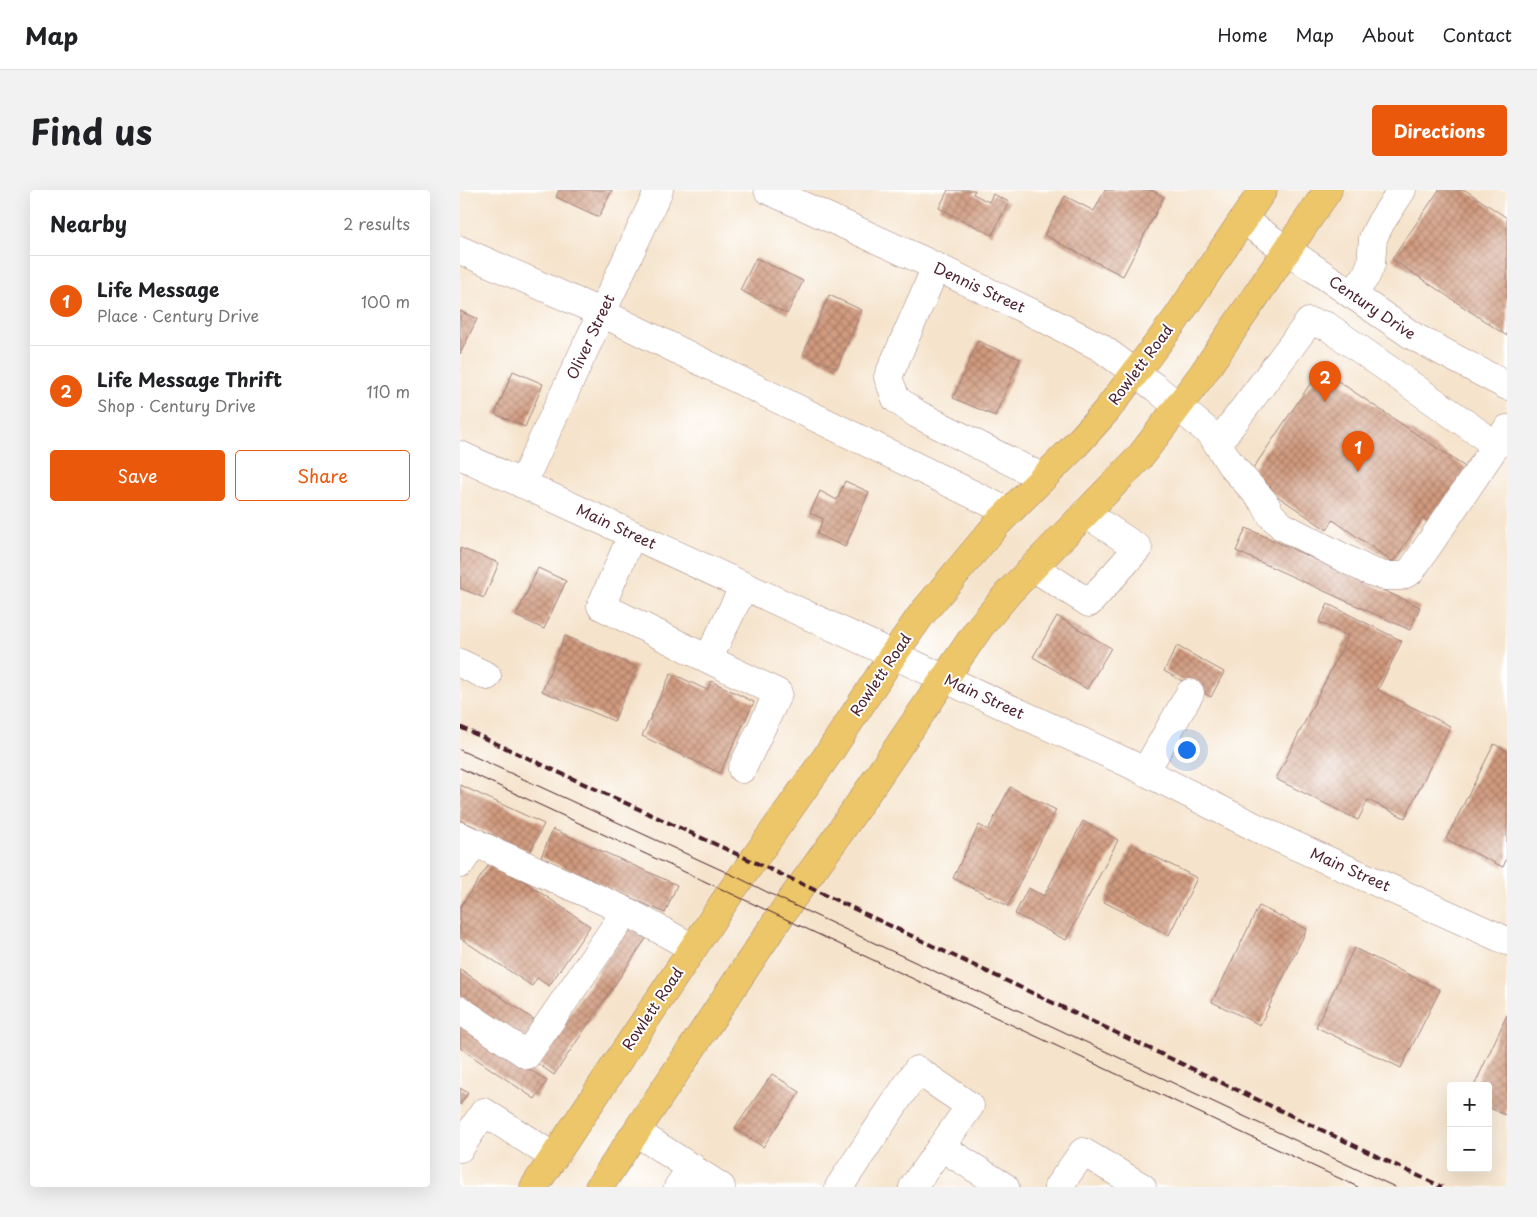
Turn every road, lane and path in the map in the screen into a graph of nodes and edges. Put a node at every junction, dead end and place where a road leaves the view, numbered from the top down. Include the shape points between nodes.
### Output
1 (660, 190) edge
2 (768, 190) edge
3 (1264, 190) edge
4 (1328, 190) edge
5 (1402, 190) edge
6 (1243, 220) junction
7 (460, 250) edge
8 (1288, 251) junction
9 (936, 267) junction
10 (1352, 295) junction
11 (602, 313) junction
12 (1135, 373) junction
13 (1507, 386) edge
14 (1179, 406) junction
15 (1502, 437) edge
16 (1218, 444) junction
17 (460, 455) edge
18 (1043, 478) junction
19 (522, 484) junction
20 (1009, 512) junction
21 (1085, 513) junction
22 (632, 535) junction
23 (1033, 567) junction
24 (744, 586) junction
25 (892, 655) junction
26 (708, 659) junction
27 (460, 663) edge
28 (488, 676) dead end
29 (945, 678) junction
30 (1190, 693) dead end
31 (742, 769) dead end
32 (1145, 772) junction
33 (465, 848) edge
34 (626, 911) junction
35 (1507, 941) edge
36 (693, 948) junction
37 (460, 1010) edge
38 (636, 1132) junction
39 (941, 1147) junction
40 (460, 1148) edge
41 (554, 1157) junction
42 (685, 1177) edge
43 (534, 1187) edge
44 (599, 1187) edge
45 (721, 1187) edge
46 (839, 1187) edge
47 (913, 1187) edge
48 (1005, 1187) edge
49 (1058, 1187) edge
50 (1142, 1187) edge

1 - 11 street, Oliver Street
2 - 9 street, Dennis Street
3 - 6 main road, Rowlett Road
4 - 8 main road
5 - 10 street via 1373,238 1371,264
6 - 8 street, Century Drive
6 - 12 main road, Rowlett Road
7 - 11 street
8 - 10 street, Century Drive
8 - 14 main road
9 - 12 street, Dennis Street via 1100,348
9 - 18 street via 888,377 896,399 916,414
10 - 13 street, Century Drive via 1413,336
11 - 19 street, Oliver Street
11 - 20 street
12 - 14 street, Dennis Street
12 - 18 main road, Rowlett Road via 1107,410
14 - 16 street, Dennis Street
14 - 21 main road via 1139,458
15 - 16 street via 1327,326 1309,322
15 - 16 street, Dennis Street via 1411,571 1401,576 1384,576 1367,570 1282,526 1231,466
17 - 19 street, Main Street
18 - 20 main road, Rowlett Road
19 - 22 street, Main Street
20 - 25 main road, Rowlett Road via 943,588
21 - 23 main road
21 - 23 street via 1138,548 1089,603
22 - 24 street, Main Street
22 - 26 street via 601,606
23 - 29 main road via 979,628
24 - 25 street, Main Street
24 - 26 street
25 - 29 street, Main Street
25 - 36 main road, Rowlett Road via 831,750
26 - 31 street via 778,693
27 - 28 street
29 - 32 street, Main Street
29 - 38 main road
30 - 32 street
32 - 35 street, Main Street via 1267,832
33 - 34 street
34 - 36 street
34 - 37 street via 527,1055
36 - 41 main road, Rowlett Road
38 - 42 street
38 - 44 main road
39 - 46 street via 970,1106 917,1070
39 - 47 street
39 - 48 street
40 - 41 street via 484,1112
41 - 43 main road, Rowlett Road
42 - 45 street
49 - 50 street via 1083,1152

